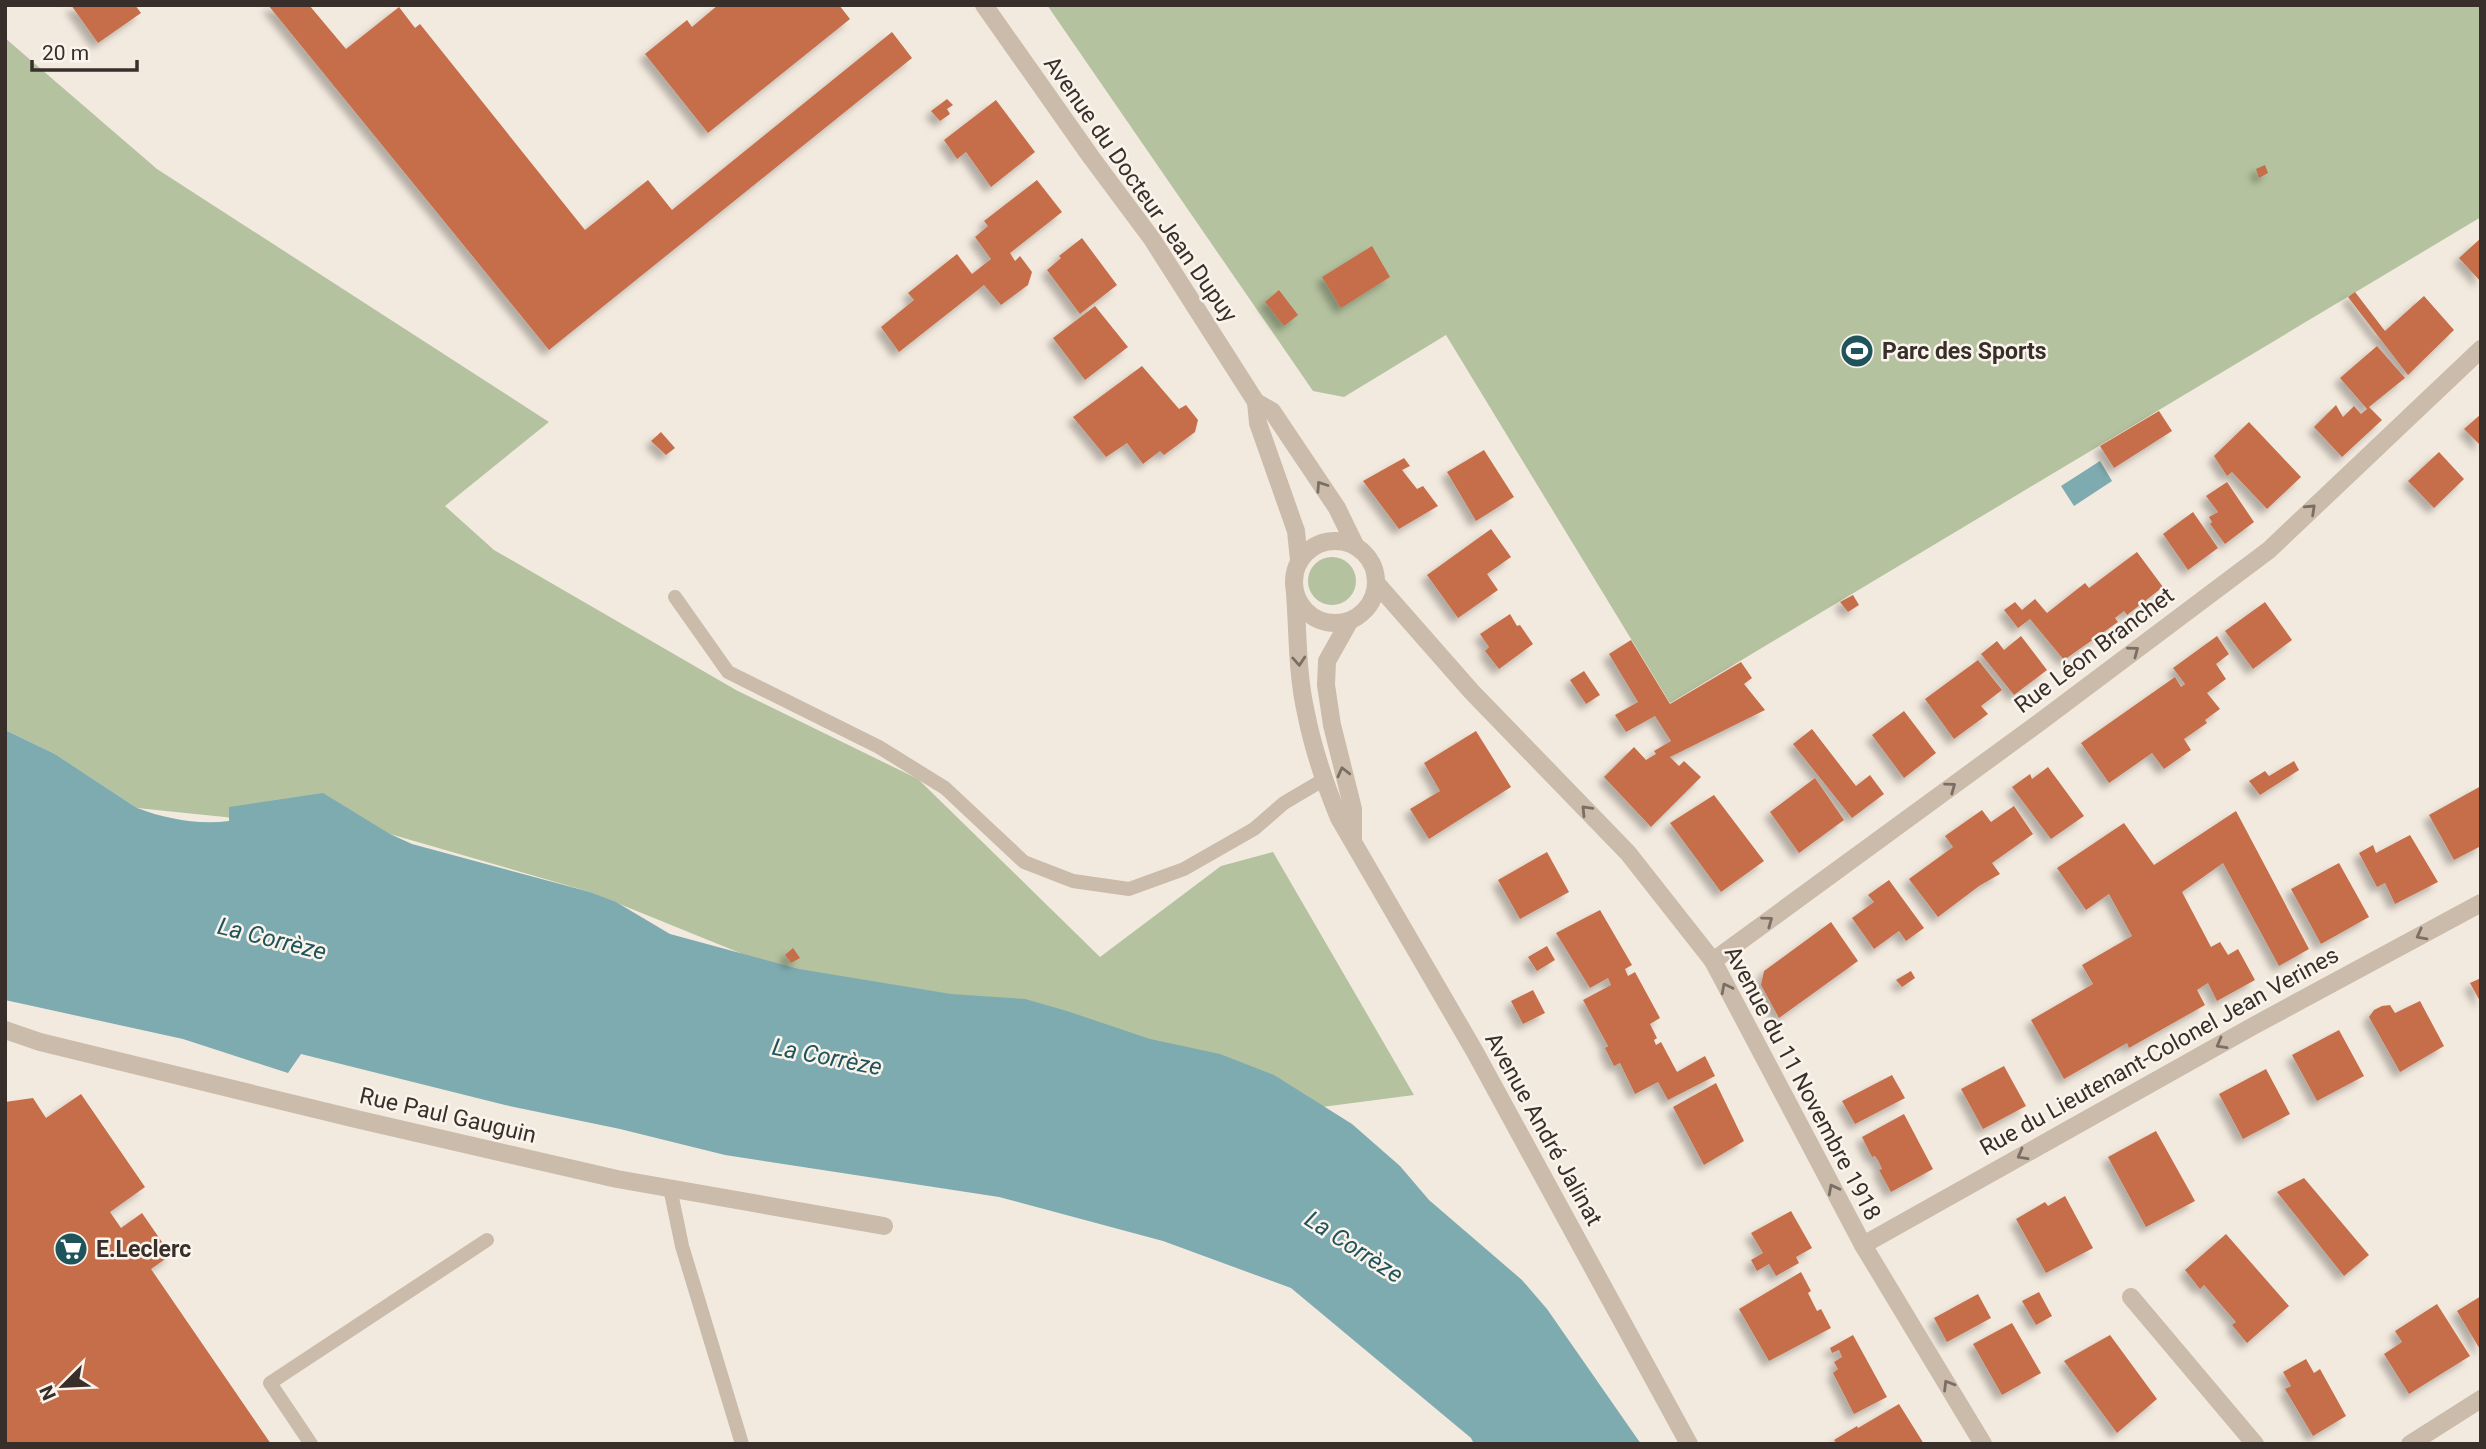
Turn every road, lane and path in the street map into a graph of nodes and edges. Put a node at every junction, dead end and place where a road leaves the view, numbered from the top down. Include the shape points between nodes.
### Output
1 (984, 5) edge
2 (2481, 349) edge
3 (1256, 401) junction
4 (1355, 545) junction
5 (1299, 560) junction
6 (1377, 584) junction
7 (1295, 593) junction
8 (675, 597) dead end
9 (1349, 622) junction
10 (1323, 780) junction
11 (1353, 839) junction
12 (2481, 903) edge
13 (1713, 961) junction
14 (5, 1030) edge
15 (670, 1188) junction
16 (884, 1226) dead end
17 (487, 1240) dead end
18 (1863, 1245) junction
19 (2131, 1297) dead end
20 (2481, 1399) edge
21 (312, 1444) edge
22 (742, 1444) edge
23 (1689, 1444) edge
24 (1983, 1444) edge
25 (2255, 1444) edge
26 (2410, 1444) edge

1 - 3 street, Avenue du Docteur Jean Dupuy via 1152,239
13 -> 2 street, Rue Léon Branchet via 2269,550
4 -> 3 street, Avenue du Docteur Jean Dupuy via 1337,508 1272,411
3 - 5 street, Avenue du Docteur Jean Dupuy via 1258,424 1296,531
4 - 5 street via 1318,544
4 - 6 street via 1371,561
5 - 7 street
6 - 9 street via 1368,607
13 -> 6 street, Avenue du 11 Novembre 1918 via 1628,853 1471,691
7 - 9 street via 1310,616 1322,622
7 -> 10 street, Avenue André Jalinat via 1305,712
8 - 10 lane via 728,672 890,754 945,788 1024,862 1073,881 1129,889 1184,869 1254,829 1284,803
11 -> 9 street, Avenue André Jalinat via 1353,809 1326,685 1327,661
10 - 11 street, Avenue André Jalinat
11 - 23 street, Avenue André Jalinat
12 -> 18 street, Rue du Lieutenant-Colonel Jean Verines
18 -> 13 street, Avenue du 11 Novembre 1918
14 - 15 street, Rue Paul Gauguin via 356,1119
15 - 16 street, Rue Paul Gauguin
15 - 22 lane via 682,1246
17 - 21 lane via 270,1383
24 -> 18 street, Avenue du 11 Novembre 1918
19 - 25 street
20 - 26 street

